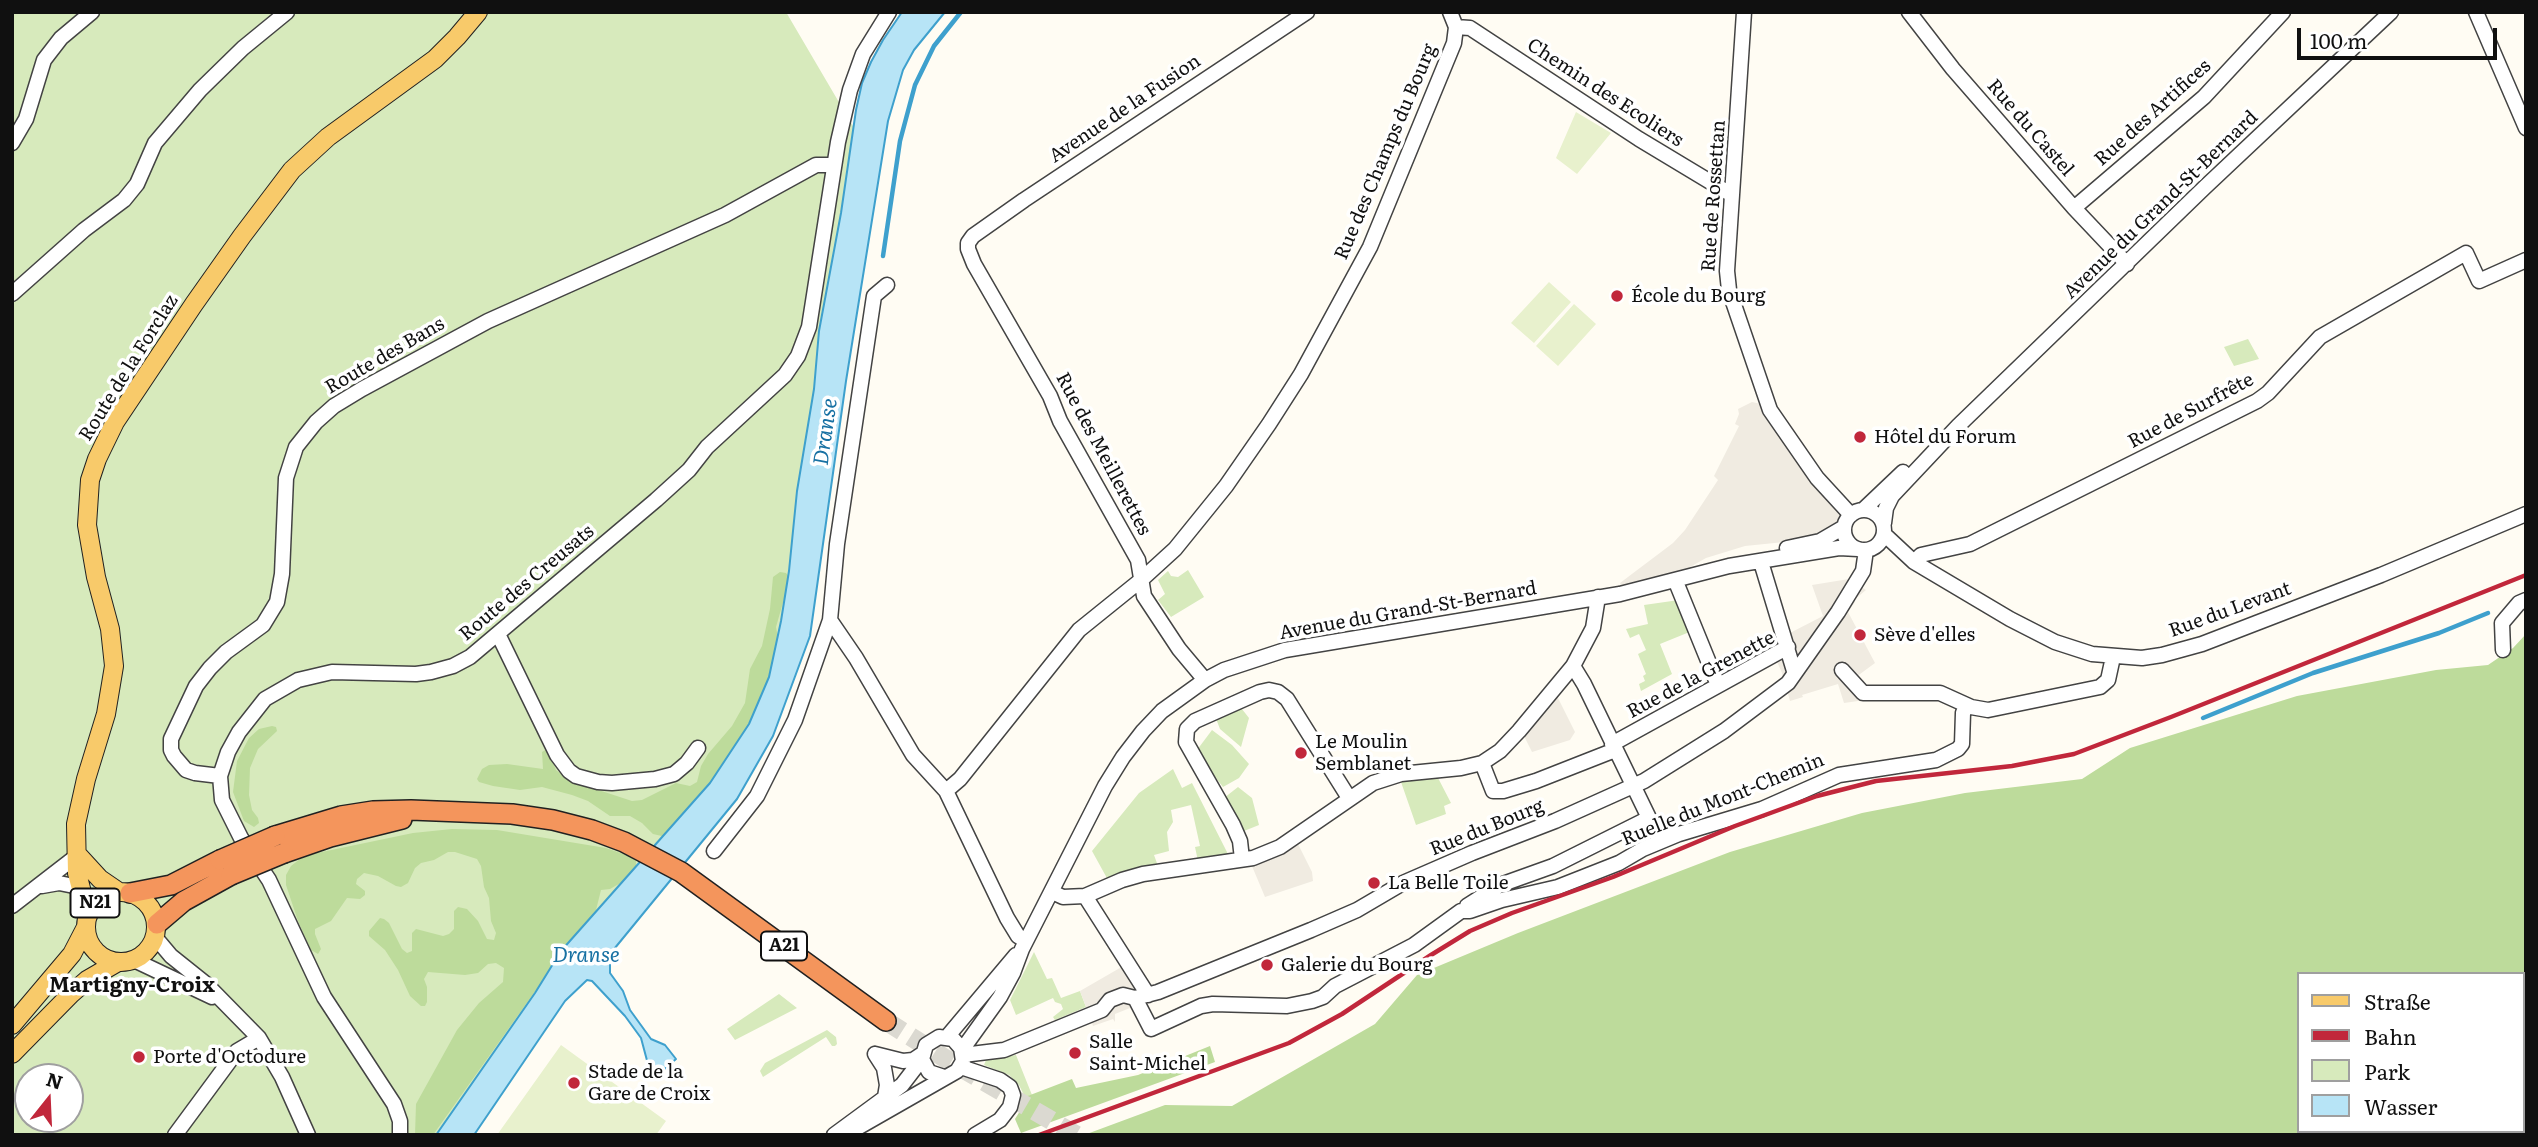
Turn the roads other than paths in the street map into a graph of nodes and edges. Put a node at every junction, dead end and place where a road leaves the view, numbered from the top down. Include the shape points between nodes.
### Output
1 (92, 12) edge
2 (287, 12) edge
3 (478, 12) edge
4 (889, 12) edge
5 (1307, 12) edge
6 (1450, 12) edge
7 (1744, 12) edge
8 (1909, 12) edge
9 (2391, 12) edge
10 (2476, 12) edge
11 (2280, 13) edge
12 (1456, 27) junction
13 (2526, 128) edge
14 (12, 143) edge
15 (834, 165) junction
16 (1732, 195) junction
17 (2074, 208) junction
18 (968, 243) joint
19 (2526, 260) edge
20 (2127, 264) junction
21 (887, 285) dead end
22 (12, 294) edge
23 (1958, 426) junction
24 (2526, 514) edge
25 (1853, 517) junction
26 (1884, 528) junction
27 (1865, 549) junction
28 (1913, 561) junction
29 (1761, 562) junction
30 (1730, 566) junction
31 (1141, 580) junction
32 (1676, 582) junction
33 (1598, 597) junction
34 (2526, 600) edge
35 (830, 620) junction
36 (498, 634) junction
37 (1788, 646) junction
38 (2503, 650) dead end
39 (2113, 657) junction
40 (1573, 667) junction
41 (1842, 670) dead end
42 (1794, 671) junction
43 (1205, 680) junction
44 (1718, 685) junction
45 (1966, 705) junction
46 (1613, 747) junction
47 (698, 748) dead end
48 (1482, 763) junction
49 (220, 776) junction
50 (1633, 786) junction
51 (946, 792) junction
52 (1349, 798) junction
53 (714, 851) dead end
54 (78, 855) junction
55 (1242, 859) junction
56 (226, 868) junction
57 (37, 887) junction
58 (79, 887) junction
59 (124, 892) junction
60 (1052, 892) junction
61 (1085, 896) junction
62 (12, 906) edge
63 (1461, 911) junction
64 (87, 921) junction
65 (156, 930) junction
66 (1024, 945) junction
67 (126, 961) junction
68 (1142, 996) junction
69 (226, 1004) junction
70 (886, 1021) tunnel mouth
71 (12, 1025) edge
72 (255, 1034) junction
73 (947, 1037) junction
74 (12, 1055) edge
75 (922, 1056) junction
76 (962, 1057) junction
77 (944, 1077) junction
78 (885, 1097) junction
79 (175, 1135) edge
80 (308, 1135) edge
81 (400, 1135) edge
82 (834, 1135) edge
83 (845, 1135) edge
84 (975, 1135) edge

1 - 14 street via 61,38 44,60 26,119
2 - 22 street via 200,90 155,143 137,184 124,200 84,229
3 - 54 main road, Route de la Forclaz via 429,64 328,137 292,170 194,304 105,440 90,480 87,513 114,666 106,714 80,800
4 - 15 street, Route des Creusats via 858,65
5 - 18 street, Avenue de la Fusion via 1024,200
6 - 12 street, Rue des Champs du Bourg
7 - 16 street, Rue de Rossettan
8 - 17 street, Rue du Castel
9 - 20 street, Avenue du Grand-St-Bernard
10 - 13 street
11 - 17 street, Rue des Artifices via 2204,97
12 - 16 street, Chemin des Ecoliers via 1470,28
12 - 31 street, Rue des Champs du Bourg via 1434,96 1370,247 1301,374 1226,486 1175,549
15 - 36 street, Route des Creusats via 813,309 791,367 689,470
15 - 49 street, Route des Bans via 816,165 725,215 488,321 362,388 316,422 296,447 286,478 282,574 274,607 262,625 210,668 171,739 171,750 186,769
16 - 25 street, Rue de Rossettan via 1729,290 1766,401 1817,478
17 - 20 street, Rue du Castel
18 - 31 street, Rue des Meillerettes via 974,264 1138,560
19 - 28 street, Rue de Surfrête via 2479,281 2466,253 2320,337 2257,401 1970,544
20 - 23 street, Avenue du Grand-St-Bernard
21 - 35 street via 874,296
23 - 25 street, Avenue du Grand-St-Bernard
23 - 26 street, Avenue du Grand-St-Bernard via 1892,496
24 - 39 street, Rue du Levant via 2202,644 2162,655
25 - 26 street via 1873,512
25 - 27 street via 1847,541
25 - 30 street, Avenue du Grand-St-Bernard via 1820,541 1766,551
26 - 27 street via 1880,544
26 - 28 street, Rue du Levant
27 - 28 street, Rue du Levant
27 - 29 street, Avenue du Grand-St-Bernard via 1839,548
27 - 42 street, Rue du Bourg via 1863,571
28 - 39 street, Rue du Levant via 2055,642
29 - 30 street, Avenue du Grand-St-Bernard
29 - 37 street
30 - 32 street, Avenue du Grand-St-Bernard
31 - 43 street, Rue des Meillerettes via 1144,596
31 - 51 street, Rue des Champs du Bourg via 1079,630
32 - 33 street, Avenue du Grand-St-Bernard
32 - 44 street
33 - 40 street via 1593,628
33 - 43 street, Avenue du Grand-St-Bernard via 1285,650
34 - 38 street via 2502,623
35 - 51 street via 913,755
35 - 53 street via 795,720 757,796
36 - 47 street via 557,755 576,776 612,783 655,779 674,774
36 - 49 street, Route des Creusats via 470,657 442,670 416,674 332,671 285,685 265,699 245,724
37 - 42 street, Rue de la Grenette
37 - 44 street, Rue de la Grenette
39 - 45 street via 2108,680 2100,687 1988,710
40 - 46 street
40 - 48 street via 1519,732
41 - 45 street via 1863,693 1940,692
42 - 50 street, Rue du Bourg via 1788,682 1724,731
43 - 60 street, Avenue du Grand-St-Bernard via 1162,711 1133,743 1105,786
44 - 46 street, Rue de la Grenette
45 - 63 street, Ruelle du Mont-Chemin via 1962,744 1936,760 1839,775 1762,808 1667,839 1558,887
46 - 48 street, Rue de la Grenette via 1503,791 1493,791
46 - 50 street
48 - 52 street via 1401,774
49 - 81 street via 222,800 231,820 269,880 324,998 394,1104
50 - 63 street, Ruelle du Mont-Chemin via 1649,818 1553,866 1500,885
50 - 68 street, Rue du Bourg via 1415,878 1357,910
51 - 66 street
52 - 55 street via 1280,847
52 - 55 street via 1287,699 1278,692 1260,692 1214,711 1188,726 1186,742 1233,825
54 - 57 street
54 - 58 main road, Route de la Forclaz
54 - 59 main road via 100,878
55 - 61 street via 1143,874
56 - 59 highway, A21 via 171,885
56 - 65 highway, A21
56 - 70 highway, A21, bridge via 280,844 448,811 553,820 592,830 681,872
57 - 58 street via 59,883
57 - 62 street
58 - 64 main road, Route de la Forclaz
59 - 64 main road, N21 via 102,897
59 - 65 main road, N21 via 142,898 150,907
60 - 61 street via 1063,897
60 - 66 street, Avenue du Grand-St-Bernard
61 - 68 street
63 - 68 street, Ruelle du Mont-Chemin via 1414,946 1312,1001 1287,1006 1213,1004 1151,1028
64 - 67 main road, N21 via 95,951 104,958
64 - 71 main road, N21 via 72,954
65 - 67 main road via 148,951
65 - 69 street via 171,956
66 - 73 street, Avenue du Grand-St-Bernard
66 - 76 street, Avenue du Grand-St-Bernard via 1000,997
67 - 69 street
67 - 74 main road via 87,980
68 - 76 street, Rue du Bourg via 1123,995 1102,1010 1004,1050
69 - 72 street
72 - 79 street via 237,1051
72 - 80 street via 282,1077
73 - 75 street via 930,1040
73 - 76 street via 957,1042
75 - 77 street via 929,1072
75 - 78 street via 902,1086
75 - 78 street via 904,1061 875,1054 884,1068
76 - 77 street via 955,1073
76 - 84 street via 1010,1087 1013,1095 1000,1120
77 - 83 street
78 - 82 street

